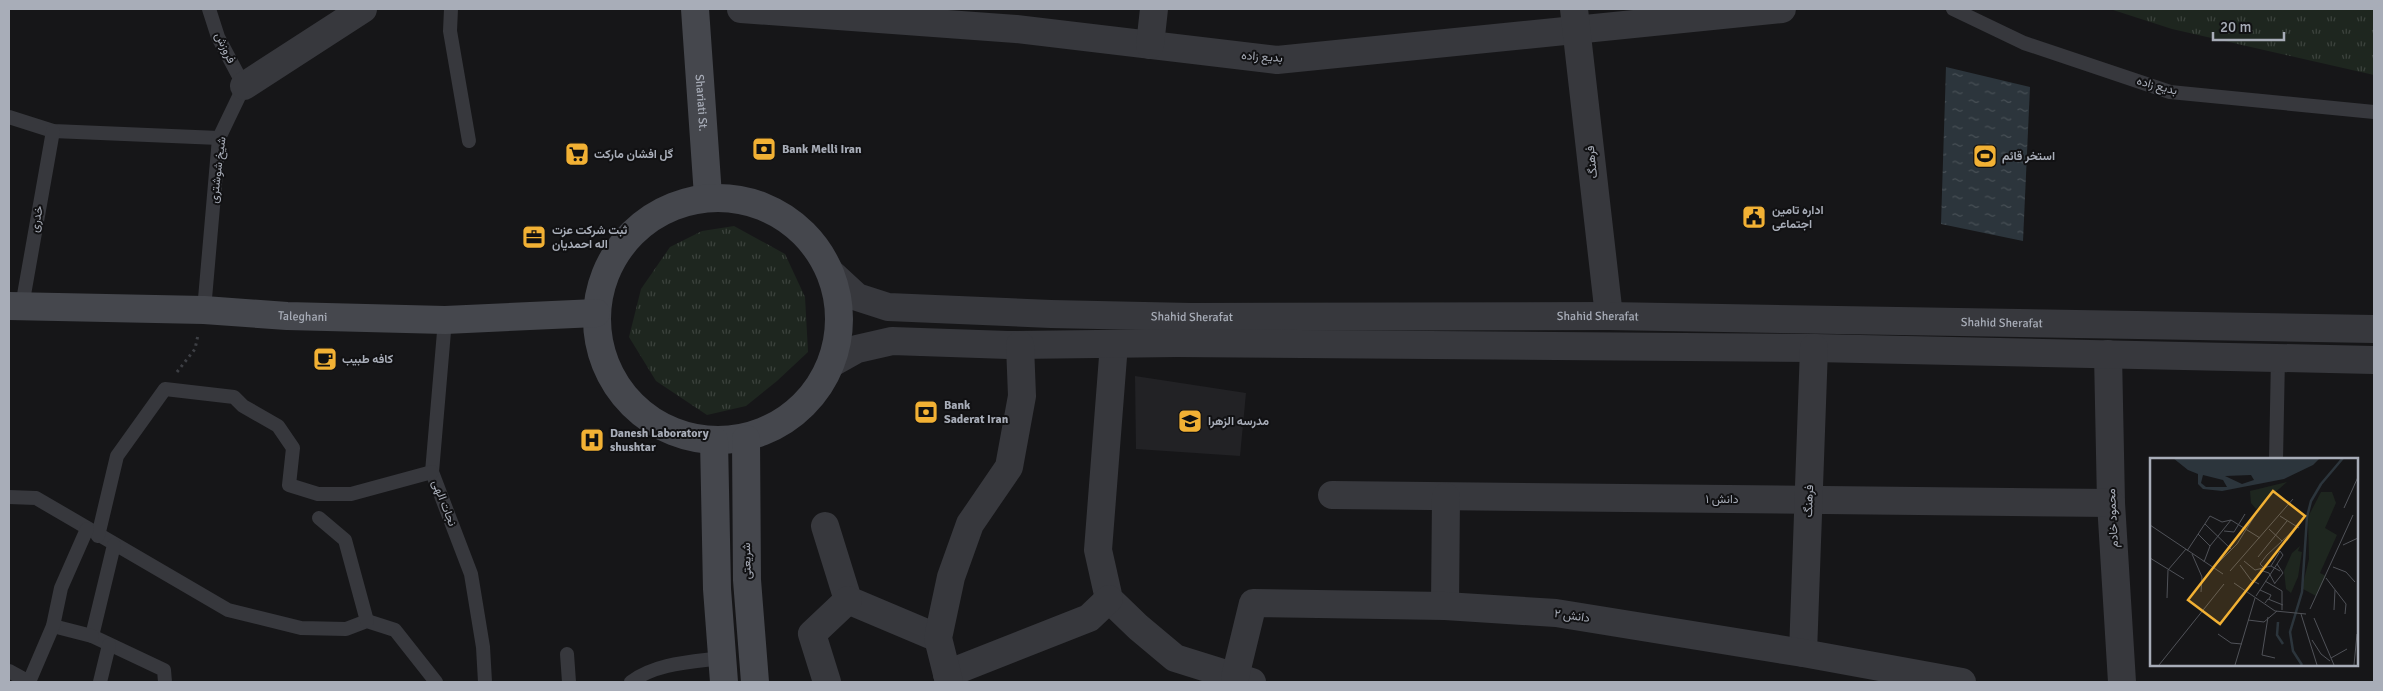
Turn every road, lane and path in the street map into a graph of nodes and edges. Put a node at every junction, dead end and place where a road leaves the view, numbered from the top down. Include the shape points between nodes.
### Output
1 (209, 9) edge
2 (363, 9) edge
3 (451, 9) edge
4 (695, 9) edge
5 (741, 9) edge
6 (1154, 9) edge
7 (1782, 9) edge
8 (1953, 9) edge
9 (1576, 19) edge
10 (1150, 45) junction
11 (244, 86) junction
12 (2374, 112) edge
13 (9, 117) edge
14 (53, 131) junction
15 (219, 138) junction
16 (469, 141) dead end
17 (708, 196) junction
18 (831, 273) junction
19 (16, 306) edge
20 (204, 310) junction
21 (596, 313) junction
22 (1609, 316) junction
23 (445, 320) junction
24 (2243, 327) junction
25 (2374, 329) edge
26 (1114, 344) junction
27 (1020, 345) junction
28 (1814, 348) junction
29 (2108, 354) junction
30 (2242, 357) junction
31 (2278, 357) junction
32 (2374, 360) edge
33 (832, 363) junction
34 (165, 388) junction
35 (746, 439) junction
36 (714, 440) junction
37 (2276, 458) edge
38 (432, 472) junction
39 (1332, 495) dead end
40 (9, 497) edge
41 (1446, 497) junction
42 (1809, 500) junction
43 (2111, 503) junction
44 (319, 518) dead end
45 (825, 526) dead end
46 (92, 533) junction
47 (114, 545) junction
48 (1109, 599) junction
49 (848, 600) junction
50 (1444, 606) junction
51 (367, 621) junction
52 (53, 626) junction
53 (92, 636) junction
54 (938, 638) junction
55 (108, 645) junction
56 (1803, 653) junction
57 (567, 654) dead end
58 (723, 670) edge
59 (1176, 670) edge
60 (9, 672) edge
61 (948, 678) edge
62 (1244, 679) edge
63 (100, 682) edge
64 (165, 682) edge
65 (436, 682) edge
66 (485, 682) edge
67 (569, 682) edge
68 (631, 682) edge
69 (755, 682) edge
70 (827, 682) edge
71 (1954, 682) edge
72 (2122, 682) edge

1 - 11 lane, فروزش via 218,37
2 - 11 street
3 - 16 lane via 450,31
4 - 17 main road, Shariati St.
5 - 10 street, بدیع زاده via 1016,29
6 - 10 street
7 - 9 street, بدیع زاده
8 - 12 lane, بدیع زاده via 2024,43 2170,92
9 - 10 street, بدیع زاده via 1277,60
9 - 22 street, فرهنگ
11 - 15 lane, شیخ شوشتری
13 - 14 lane
14 - 15 lane
14 - 19 lane, خدری
15 - 20 lane, شیخ شوشتری
17 - 18 main road via 746,200 782,215 811,240
17 - 21 main road via 674,204 643,222 624,240 602,278
18 - 22 street, Shahid Sherafat via 857,297 888,307 1191,317
18 - 33 main road via 840,318
19 - 20 main road, Taleghani
20 - 23 main road, Taleghani via 287,316
20 - 34 path via 195,349
21 - 23 main road, Taleghani
21 - 36 main road via 601,354 620,392 650,421 689,438
22 - 24 street, Shahid Sherafat
23 - 38 lane, نجات الهی
24 - 25 street, Shahid Sherafat
24 - 30 street
26 - 27 street
26 - 28 street
26 - 48 street via 1098,550
27 - 33 street via 892,342 857,349
27 - 54 street via 1022,396 1009,467 970,524 951,577
28 - 29 street
28 - 42 street, فرهنگ
29 - 30 street
29 - 43 street, محمود خادم
30 - 31 street
31 - 32 street
31 - 37 lane
33 - 35 main road via 809,401 774,428
34 - 38 lane via 234,397 243,406 278,426 293,448 289,485 318,494 351,494
34 - 46 lane via 118,456
35 - 36 main road
35 - 69 main road, شریعتی via 747,580
36 - 58 main road via 717,589
38 - 66 lane, نجات الهی via 471,574 483,647
39 - 41 street, دانش ۱
40 - 46 lane via 36,498
41 - 42 street, دانش ۱
41 - 50 street
42 - 43 street, دانش ۱
42 - 56 street, فرهنگ
43 - 72 street, محمود خادم
44 - 51 lane via 345,540
45 - 49 street
46 - 47 lane
46 - 52 lane via 61,588
47 - 51 lane via 228,610 301,628 346,629
47 - 53 lane
48 - 59 street
48 - 61 street via 1089,618
49 - 54 street
49 - 70 street via 812,634
50 - 56 street, دانش ۲ via 1556,613
50 - 62 street, دانش ۲ via 1253,603
51 - 65 lane via 395,630
52 - 53 lane
52 - 60 lane via 29,682
53 - 55 lane
54 - 61 street
55 - 63 lane
55 - 64 lane via 164,670
56 - 71 street, دانش ۲
57 - 67 lane
58 - 68 lane via 672,664
59 - 62 street

